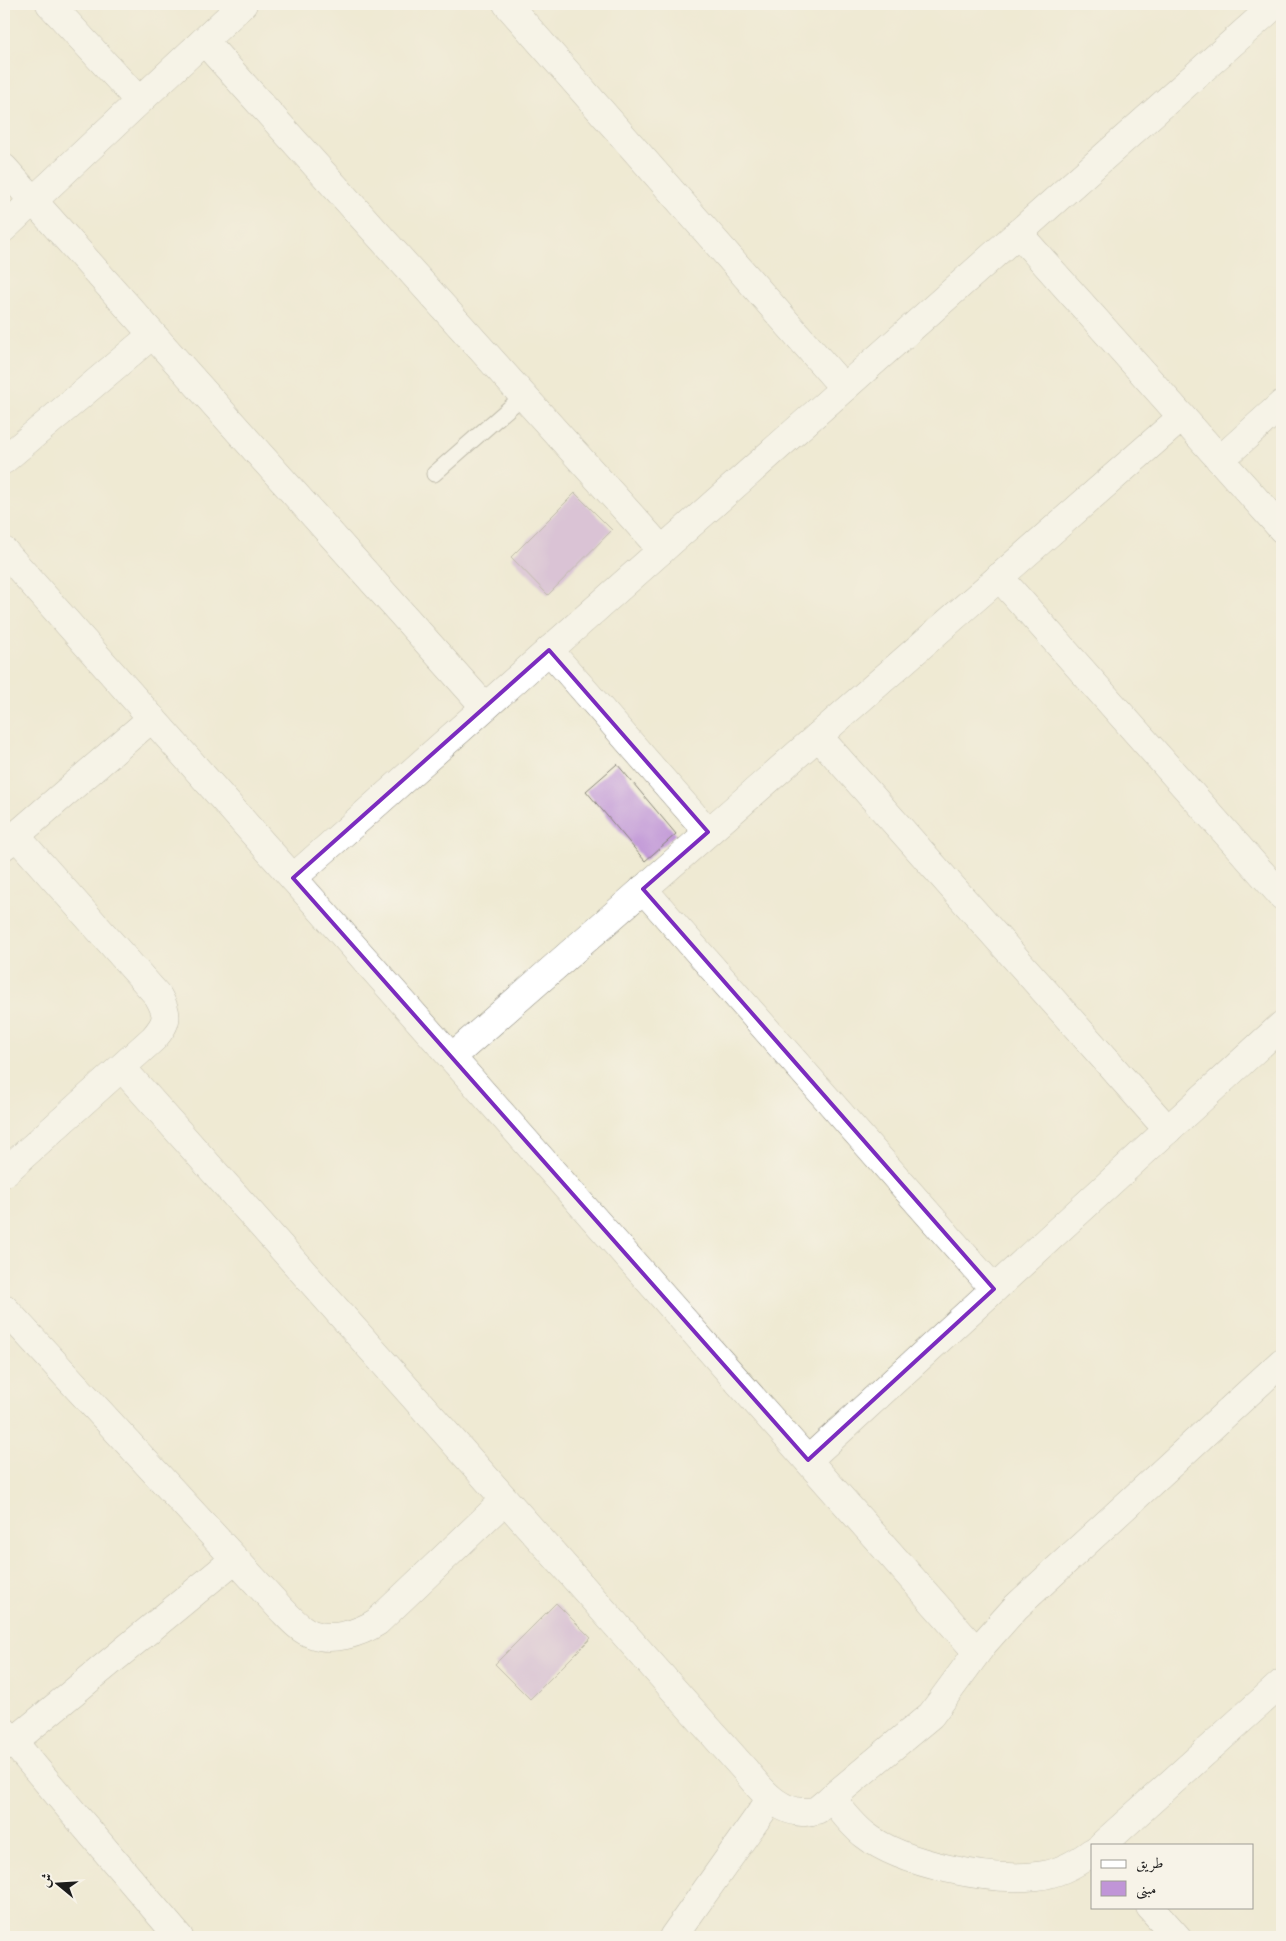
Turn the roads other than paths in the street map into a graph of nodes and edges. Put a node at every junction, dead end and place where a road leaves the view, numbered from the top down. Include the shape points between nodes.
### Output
1 (50, 4) edge
2 (243, 4) edge
3 (507, 4) edge
4 (1276, 4) edge
5 (204, 41) junction
6 (139, 101) junction
7 (4, 168) edge
8 (33, 201) junction
9 (4, 228) edge
10 (1018, 233) junction
11 (152, 334) junction
12 (844, 388) junction
13 (523, 396) junction
14 (1282, 404) edge
15 (1182, 417) junction
16 (4, 460) edge
17 (1220, 460) junction
18 (434, 474) dead end
19 (1282, 529) edge
20 (662, 550) junction
21 (4, 551) edge
22 (999, 577) junction
23 (549, 650) junction
24 (485, 707) junction
25 (152, 718) junction
26 (818, 736) junction
27 (708, 832) junction
28 (10, 841) edge
29 (293, 878) junction
30 (643, 889) junction
31 (1282, 896) edge
32 (1282, 1025) edge
33 (452, 1057) junction
34 (122, 1068) junction
35 (1168, 1130) junction
36 (4, 1173) edge
37 (994, 1289) junction
38 (4, 1308) edge
39 (1282, 1362) edge
40 (808, 1460) junction
41 (505, 1500) junction
42 (235, 1560) junction
43 (977, 1652) junction
44 (1282, 1683) edge
45 (9, 1736) edge
46 (831, 1798) junction
47 (770, 1800) junction
48 (1103, 1844) edge
49 (1091, 1853) edge
50 (1151, 1908) edge
51 (179, 1937) edge
52 (673, 1937) edge
53 (1177, 1937) edge

1 - 6 street
2 - 5 street
3 - 12 street
4 - 10 street
5 - 6 street
5 - 13 street
6 - 8 street
7 - 8 street
8 - 9 street
8 - 11 street
10 - 12 street
10 - 15 street
11 - 16 street
11 - 24 street
12 - 20 street
13 - 18 lane
13 - 20 street
14 - 17 street
15 - 17 street
15 - 22 street
17 - 19 street
20 - 23 street
21 - 25 street
22 - 26 street
22 - 31 street
23 - 24 street
23 - 27 street
24 - 29 street
25 - 28 street
25 - 29 street
26 - 27 street
26 - 35 street
27 - 30 street
28 - 34 street via 158,996 166,1012 162,1028
29 - 33 street
30 - 33 street
30 - 37 street
32 - 35 street
33 - 40 street
34 - 36 street
34 - 41 street
35 - 37 street
37 - 40 street
38 - 42 street
39 - 43 street via 1016,1607
40 - 43 street
41 - 42 street via 377,1622 350,1634 332,1637 312,1635 300,1628
41 - 47 street
42 - 45 street
43 - 46 street via 931,1715
44 - 48 street
45 - 51 street
46 - 47 street via 809,1813 796,1812
46 - 49 street via 866,1836 901,1854 947,1869 998,1878 1038,1876 1074,1865
47 - 52 street
50 - 53 street

